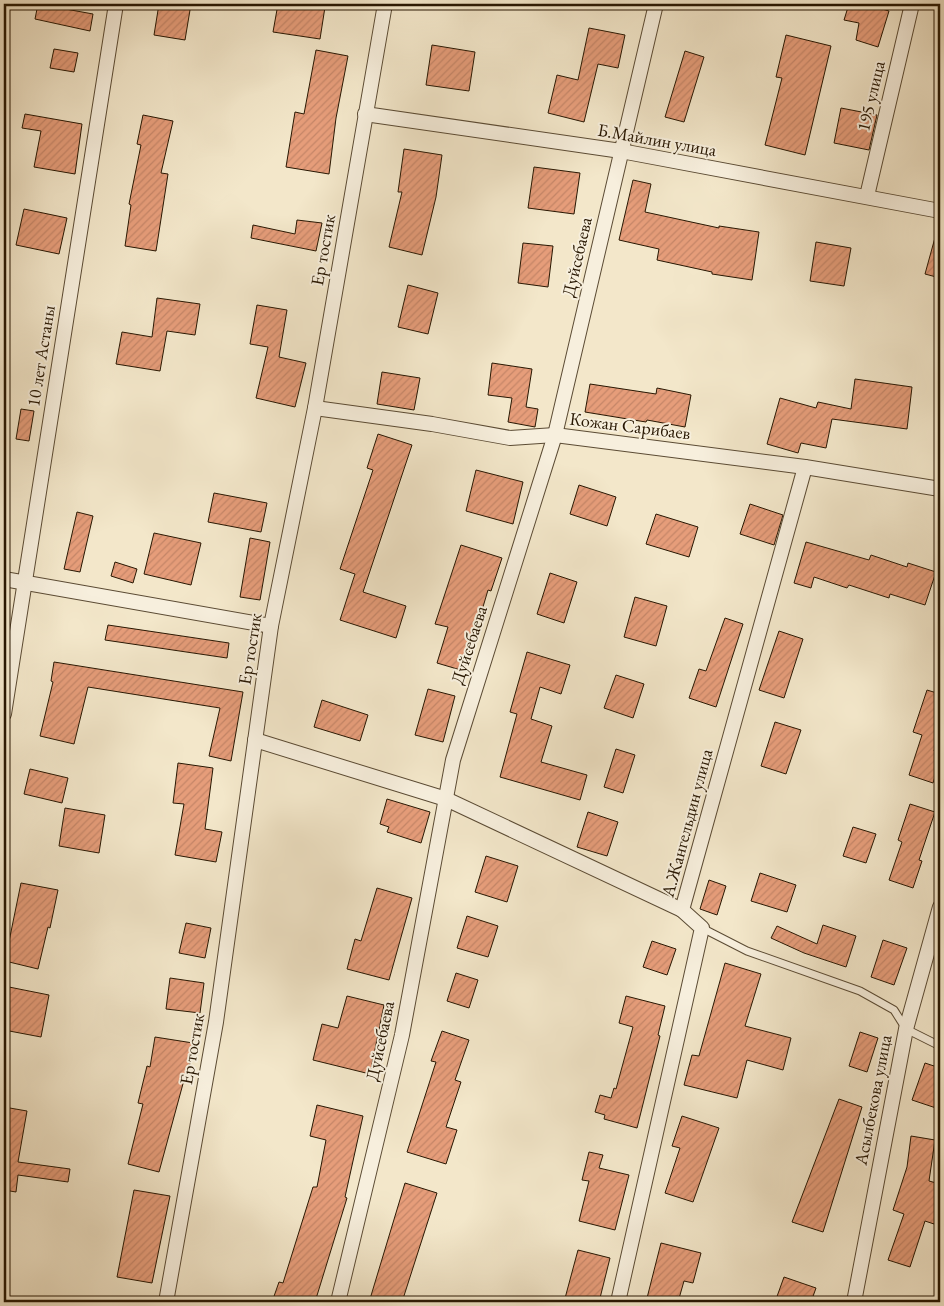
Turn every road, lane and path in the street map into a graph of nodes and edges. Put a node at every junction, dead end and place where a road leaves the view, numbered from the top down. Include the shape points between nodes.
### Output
1 (116, 4) edge
2 (385, 4) edge
3 (656, 4) edge
4 (912, 4) edge
5 (365, 114) junction
6 (621, 151) junction
7 (868, 196) junction
8 (940, 211) edge
9 (315, 408) junction
10 (556, 435) junction
11 (804, 467) junction
12 (940, 489) edge
13 (4, 579) edge
14 (24, 582) junction
15 (271, 626) junction
16 (4, 714) edge
17 (255, 740) junction
18 (446, 799) junction
19 (940, 907) edge
20 (682, 910) junction
21 (702, 928) junction
22 (906, 1029) junction
23 (940, 1046) edge
24 (166, 1302) edge
25 (338, 1302) edge
26 (618, 1302) edge
27 (854, 1302) edge

1 - 14 street, 10 лет Астаны
2 - 5 street, Ер тостик
3 - 6 street, Дуйсебаева
4 - 7 street, 195 улица
5 - 6 street, Б.Майлин улица
5 - 9 street, Ер тостик
6 - 7 street, Б.Майлин улица
6 - 10 street, Дуйсебаева
7 - 8 street, Б.Майлин улица
9 - 10 street, Кожан Сарибаев via 510,438
9 - 15 street, Ер тостик
10 - 11 street, Кожан Сарибаев
10 - 18 street, Дуйсебаева via 453,760
11 - 12 street, Кожан Сарибаев
11 - 20 street, А.Жангельдин улица
13 - 14 street
14 - 15 street
14 - 16 street, 10 лет Астаны
15 - 17 street, Ер тостик
17 - 18 street
17 - 24 street, Ер тостик via 216,1022
18 - 20 street
18 - 25 street, Дуйсебаева via 402,1035
19 - 22 street, Асылбекова улица
20 - 21 street, А.Жангельдин улица
21 - 22 lane via 747,950 860,991 894,1010
21 - 26 street
22 - 23 lane
22 - 27 street, Асылбекова улица

